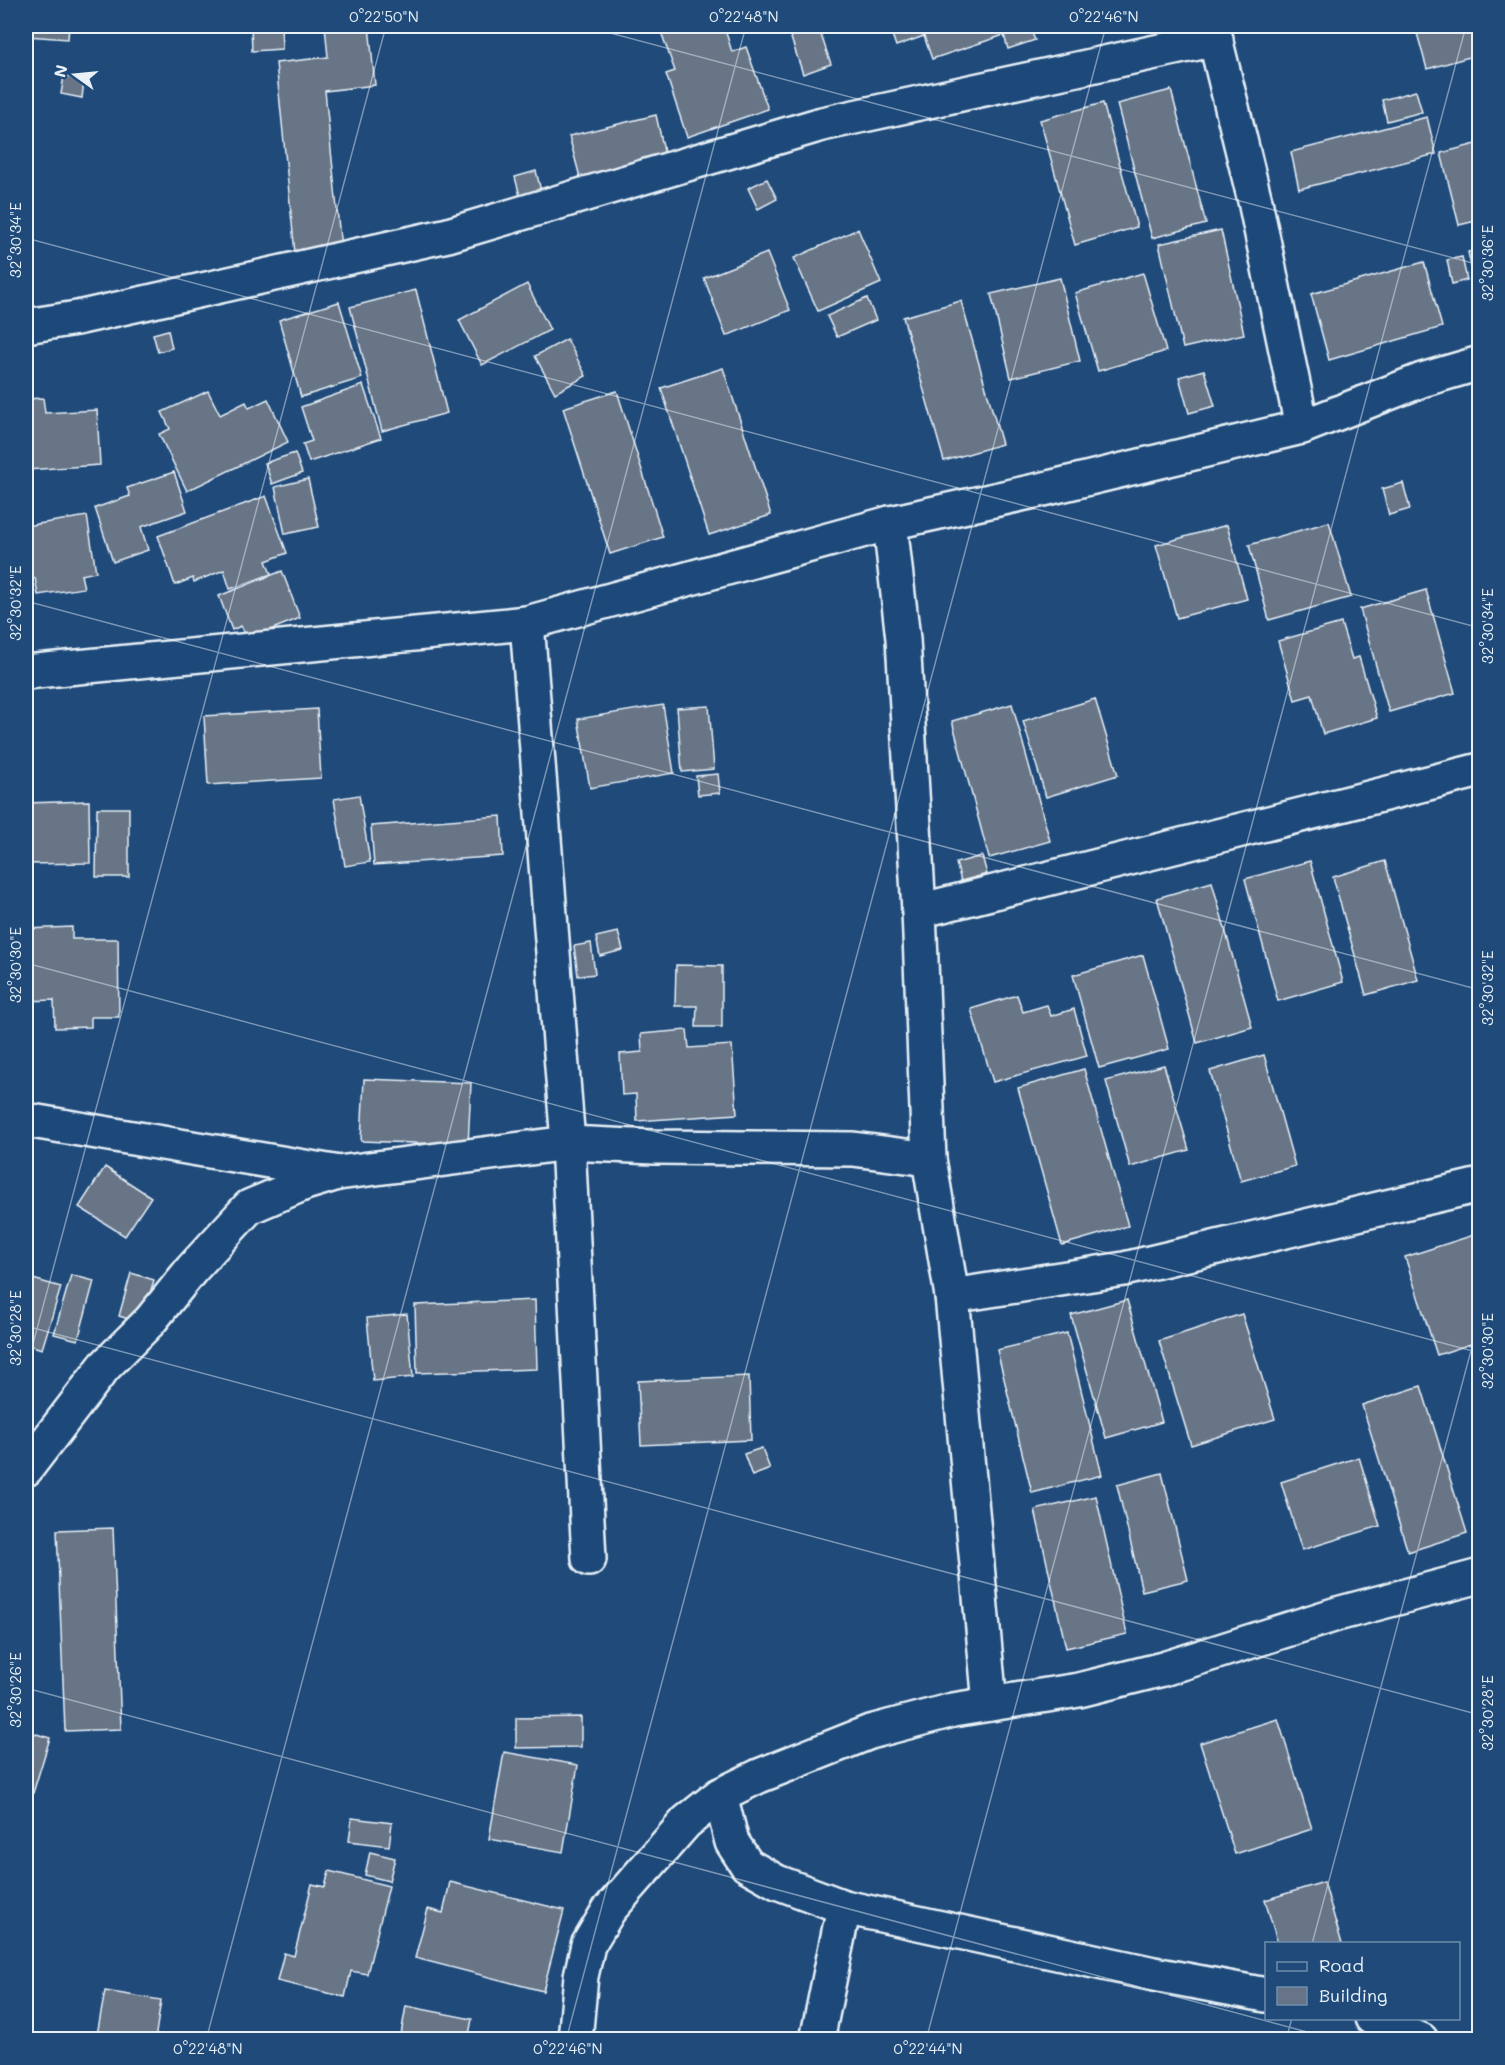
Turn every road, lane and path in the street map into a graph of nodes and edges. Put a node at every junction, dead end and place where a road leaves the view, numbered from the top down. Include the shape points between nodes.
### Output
1 (1214, 32) edge
2 (26, 326) edge
3 (1479, 363) edge
4 (1302, 427) junction
5 (890, 523) junction
6 (527, 623) junction
7 (26, 672) edge
8 (1479, 770) edge
9 (919, 911) junction
10 (26, 1120) edge
11 (568, 1143) junction
12 (928, 1159) junction
13 (338, 1173) junction
14 (1479, 1185) edge
15 (952, 1296) junction
16 (26, 1469) edge
17 (589, 1558) dead end
18 (1479, 1576) edge
19 (990, 1704) junction
20 (720, 1795) junction
21 (844, 1907) junction
22 (1265, 1995) edge
23 (1374, 2020) edge
24 (575, 2040) edge
25 (816, 2040) edge
26 (1421, 2040) edge

1 - 2 street via 822,124 448,235
1 - 4 street via 1255,201
3 - 4 street via 1422,380
4 - 5 street
5 - 6 street
5 - 9 street via 903,639
6 - 7 street
6 - 11 street
8 - 9 street
9 - 12 street
10 - 13 street
11 - 12 street via 853,1149
11 - 13 street
11 - 17 street
12 - 15 street
13 - 16 street via 249,1207 150,1321 104,1367
14 - 15 street via 1124,1269
15 - 19 street
18 - 19 street via 1337,1614 1162,1669 1079,1690
19 - 20 street via 870,1732
20 - 21 street via 732,1842 747,1865 777,1882
20 - 24 street via 686,1822 609,1910 588,1945
21 - 22 street
21 - 25 street
23 - 26 street

